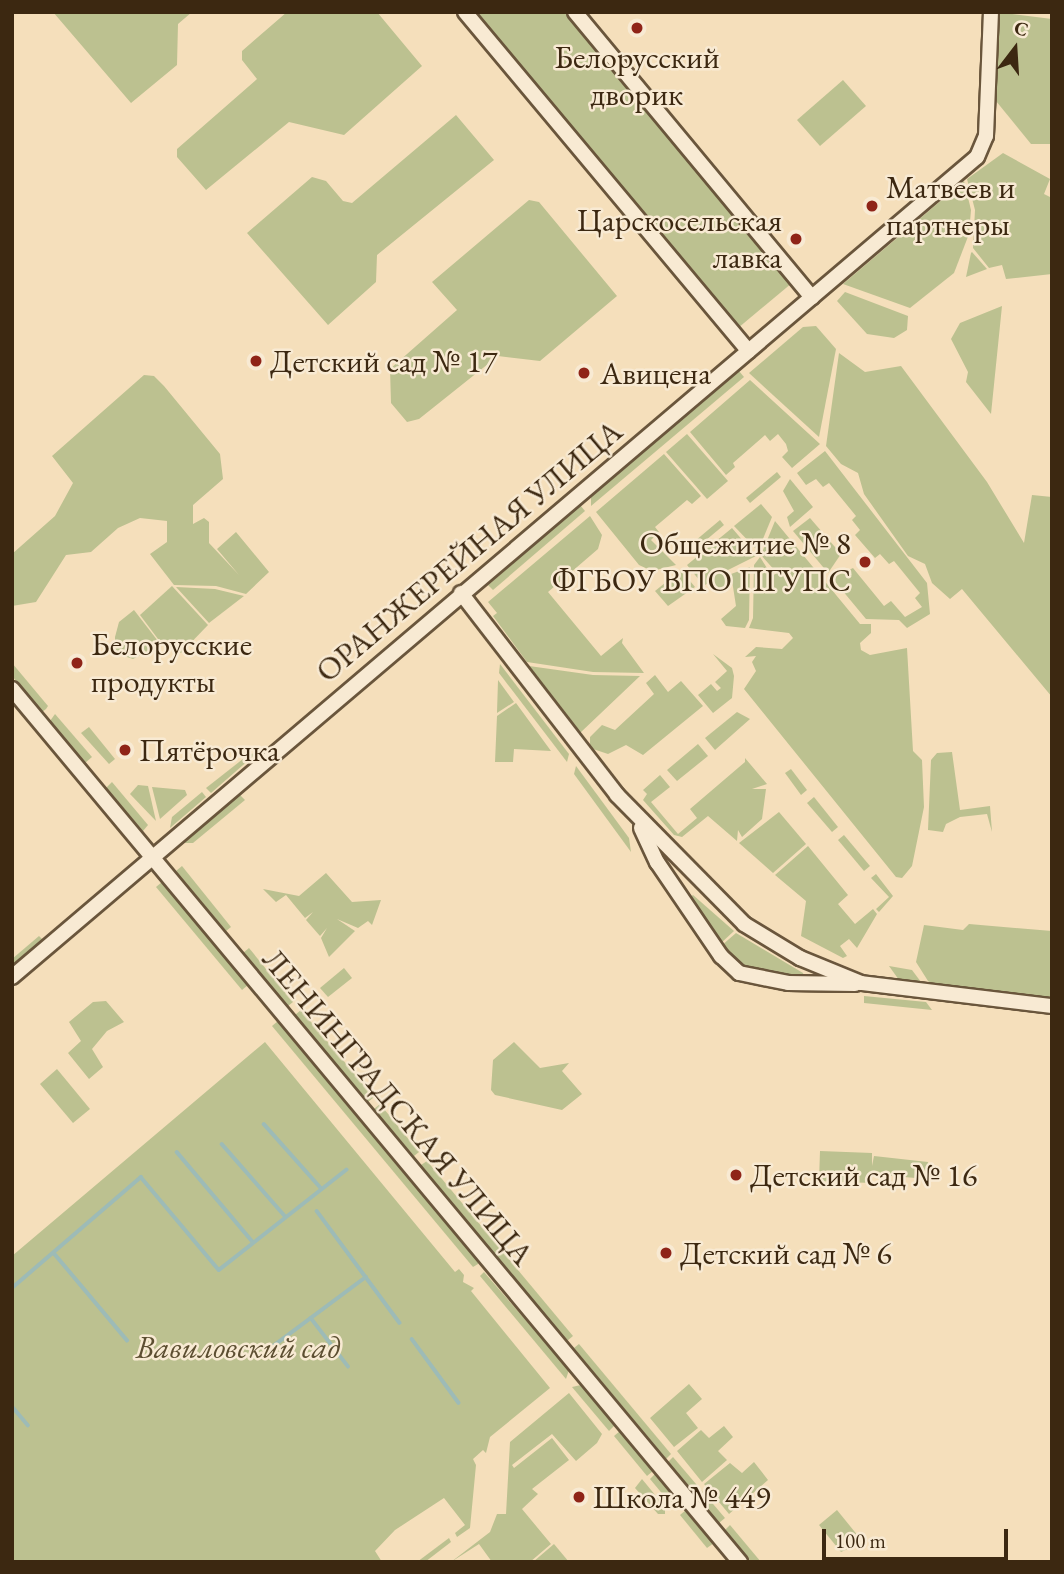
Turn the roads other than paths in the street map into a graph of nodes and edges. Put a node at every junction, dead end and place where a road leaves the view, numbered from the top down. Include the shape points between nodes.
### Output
1 (466, 12) edge
2 (575, 12) edge
3 (991, 12) edge
4 (812, 297) junction
5 (748, 351) junction
6 (461, 593) junction
7 (12, 689) edge
8 (638, 820) junction
9 (153, 857) junction
10 (12, 977) edge
11 (861, 983) junction
12 (1052, 1006) edge
13 (740, 1562) edge

1 - 5 street
2 - 4 street
3 - 4 street, ОРАНЖЕРЕЙНАЯ УЛИЦА via 986,136 977,157
4 - 5 street, ОРАНЖЕРЕЙНАЯ УЛИЦА
5 - 6 street, ОРАНЖЕРЕЙНАЯ УЛИЦА
6 - 8 street
6 - 9 street, ОРАНЖЕРЕЙНАЯ УЛИЦА
7 - 9 street, ЛЕНИНГРАДСКАЯ УЛИЦА
8 - 11 street via 744,923 800,958
8 - 11 street via 657,862 721,956 738,973 799,984
9 - 10 street, ОРАНЖЕРЕЙНАЯ УЛИЦА
9 - 13 street, ЛЕНИНГРАДСКАЯ УЛИЦА
11 - 12 street

